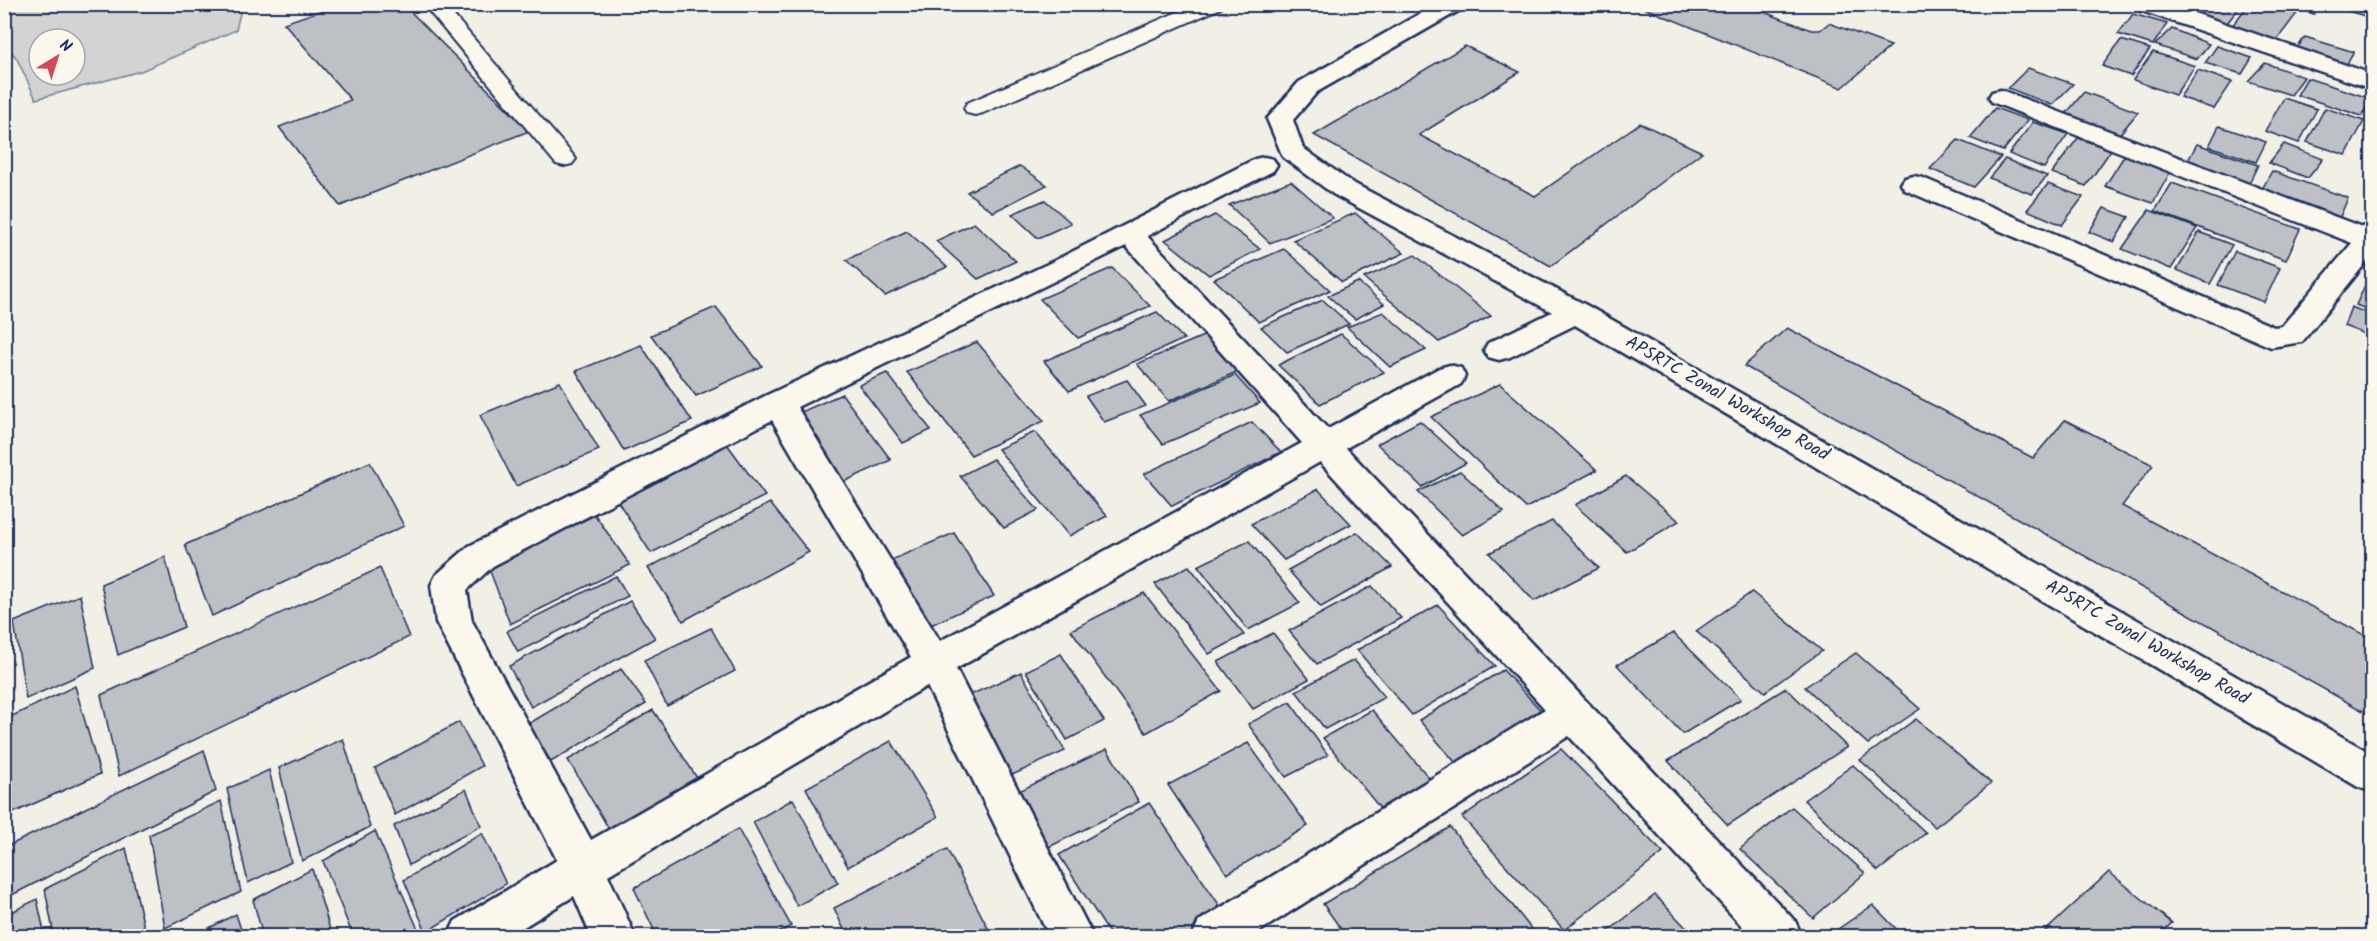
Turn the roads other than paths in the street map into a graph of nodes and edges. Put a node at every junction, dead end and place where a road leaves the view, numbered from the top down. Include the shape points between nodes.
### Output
1 (433, 4) edge
2 (1214, 4) edge
3 (1454, 4) edge
4 (2144, 4) edge
5 (2373, 82) edge
6 (2001, 97) dead end
7 (975, 108) dead end
8 (564, 159) dead end
9 (1264, 165) dead end
10 (1914, 184) dead end
11 (1130, 233) junction
12 (2371, 236) edge
13 (1576, 312) junction
14 (1499, 350) dead end
15 (1450, 376) dead end
16 (778, 403) junction
17 (1324, 446) junction
18 (934, 663) junction
19 (1572, 713) junction
20 (2373, 774) edge
21 (583, 867) junction
22 (471, 936) edge
23 (613, 936) edge
24 (1071, 936) edge
25 (1214, 936) edge
26 (1780, 936) edge

1 - 8 lane
2 - 7 lane
3 - 13 street, APSRTC Zonal Workshop Road via 1308,87 1280,119 1292,152 1342,188
4 - 5 street
6 - 12 street
9 - 11 street
10 - 12 street via 2271,337 2291,335
11 - 16 street
11 - 17 street
13 - 14 street
13 - 20 street, APSRTC Zonal Workshop Road
15 - 17 street
16 - 18 street
16 - 21 street via 481,556 449,585 454,622
17 - 18 street
17 - 19 street
18 - 21 street
18 - 24 street
19 - 25 street
19 - 26 street
21 - 22 street
21 - 23 street

